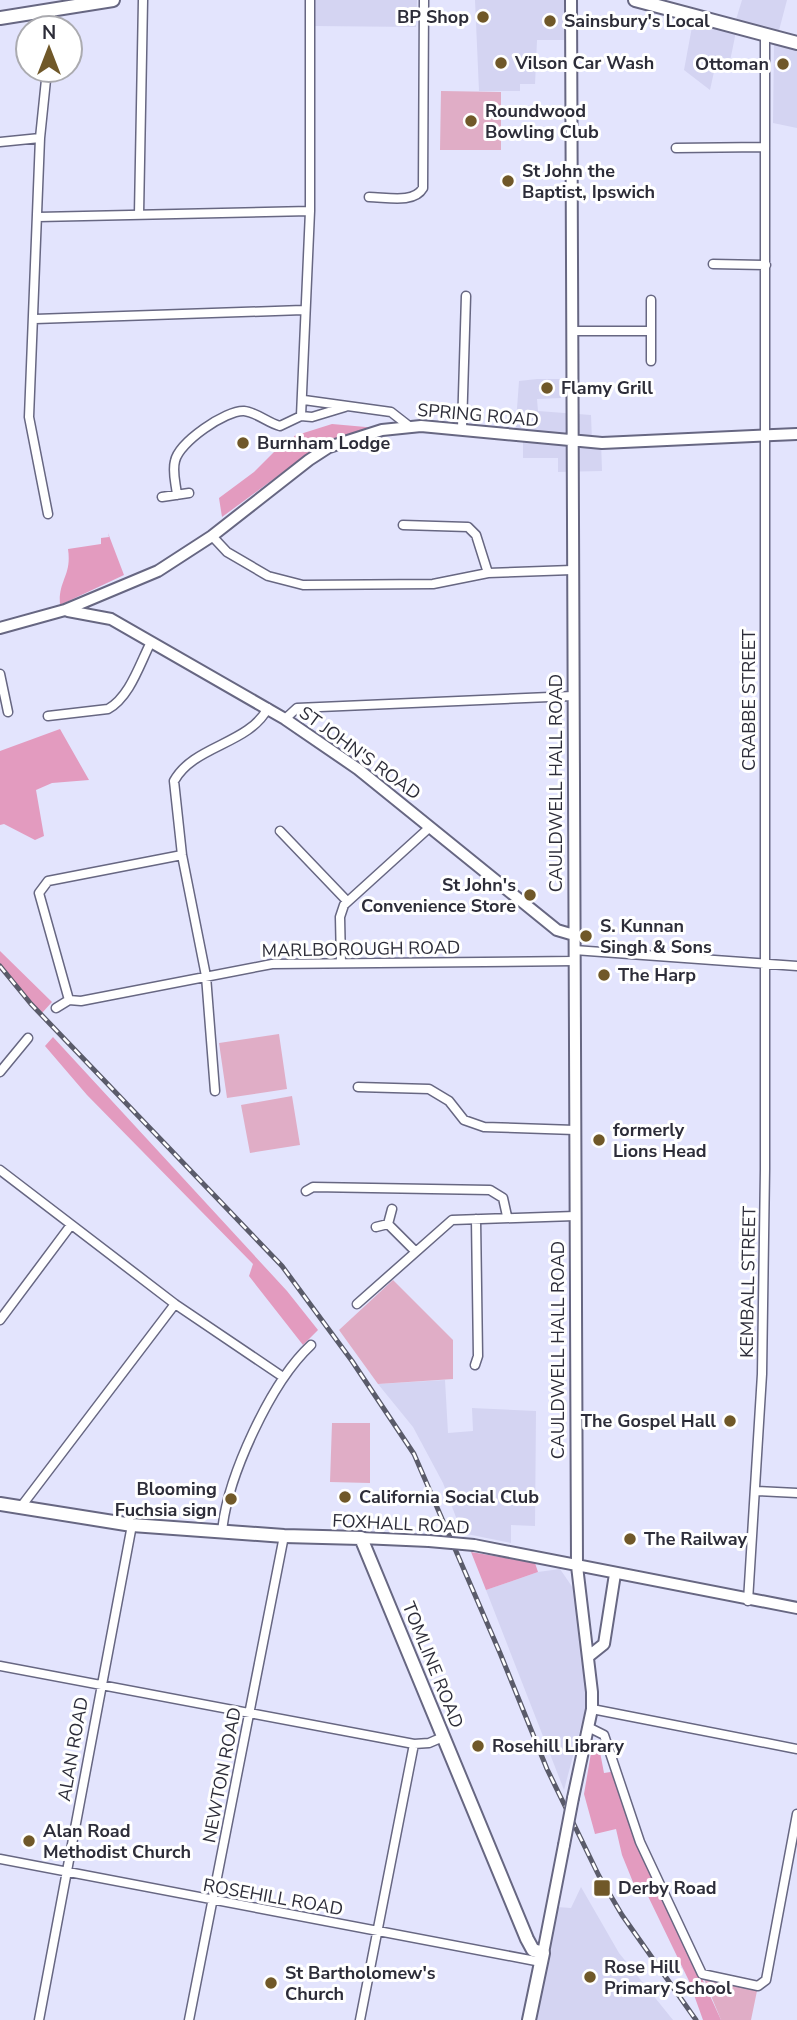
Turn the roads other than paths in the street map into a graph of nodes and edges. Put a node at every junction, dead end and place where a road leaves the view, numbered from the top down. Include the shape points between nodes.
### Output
1 (113, 0) edge
2 (144, 0) edge
3 (310, 0) edge
4 (424, 0) edge
5 (571, 0) edge
6 (635, 0) edge
7 (51, 12) joint
8 (0, 18) edge
9 (765, 35) junction
10 (797, 43) edge
11 (46, 84) edge
12 (40, 138) junction
13 (0, 142) edge
14 (765, 147) junction
15 (676, 148) dead end
16 (369, 197) dead end
17 (310, 211) junction
18 (139, 214) junction
19 (38, 217) junction
20 (713, 264) dead end
21 (766, 265) junction
22 (466, 296) dead end
23 (651, 300) dead end
24 (303, 310) junction
25 (35, 319) junction
26 (572, 331) junction
27 (651, 331) junction
28 (651, 361) dead end
29 (304, 400) junction
30 (345, 407) junction
31 (301, 416) junction
32 (409, 426) junction
33 (462, 428) junction
34 (797, 434) edge
35 (766, 436) junction
36 (572, 442) junction
37 (189, 493) dead end
38 (177, 495) junction
39 (162, 497) dead end
40 (48, 514) dead end
41 (403, 525) dead end
42 (212, 536) junction
43 (572, 570) junction
44 (488, 572) junction
45 (107, 595) junction
46 (65, 610) junction
47 (111, 619) junction
48 (0, 628) edge
49 (151, 642) junction
50 (0, 674) edge
51 (573, 695) junction
52 (268, 709) junction
53 (8, 712) dead end
54 (48, 716) dead end
55 (285, 719) junction
56 (430, 827) junction
57 (280, 831) dead end
58 (181, 855) junction
59 (347, 901) junction
60 (574, 935) junction
61 (574, 955) junction
62 (341, 963) junction
63 (765, 963) junction
64 (797, 966) edge
65 (206, 976) junction
66 (69, 1000) junction
67 (56, 1008) dead end
68 (28, 1038) dead end
69 (0, 1072) edge
70 (358, 1087) dead end
71 (215, 1091) dead end
72 (575, 1130) junction
73 (0, 1170) edge
74 (306, 1191) dead end
75 (392, 1209) dead end
76 (508, 1216) junction
77 (575, 1216) junction
78 (476, 1219) junction
79 (387, 1224) junction
80 (71, 1225) junction
81 (376, 1227) dead end
82 (415, 1251) junction
83 (175, 1304) junction
84 (357, 1304) dead end
85 (0, 1320) edge
86 (311, 1345) dead end
87 (475, 1364) dead end
88 (283, 1377) junction
89 (757, 1490) junction
90 (797, 1493) edge
91 (0, 1504) edge
92 (19, 1510) junction
93 (132, 1525) junction
94 (222, 1532) junction
95 (284, 1536) junction
96 (361, 1538) junction
97 (577, 1566) junction
98 (615, 1574) junction
99 (748, 1601) junction
100 (797, 1608) edge
101 (589, 1656) junction
102 (0, 1666) edge
103 (101, 1685) junction
104 (592, 1709) junction
105 (250, 1713) junction
106 (588, 1727) junction
107 (443, 1737) junction
108 (414, 1744) junction
109 (797, 1749) edge
110 (797, 1814) edge
111 (0, 1859) edge
112 (67, 1873) junction
113 (213, 1902) junction
114 (376, 1932) junction
115 (542, 1958) junction
116 (39, 2020) edge
117 (189, 2020) edge
118 (360, 2020) edge
119 (528, 2020) edge

1 - 7 main road
2 - 18 street
3 - 17 street
4 - 16 street via 423,188 410,198
5 - 26 street, CAULDWELL HALL ROAD
6 - 9 main road
7 - 8 main road
9 - 10 main road
9 - 14 street, CRABBE STREET
11 - 12 street
12 - 13 street
12 - 19 street
14 - 15 street
14 - 21 street, CRABBE STREET
17 - 18 street
17 - 24 street
18 - 19 street
19 - 25 street
20 - 21 street
21 - 35 street, CRABBE STREET
22 - 33 street
23 - 27 street
24 - 25 street
24 - 29 street
25 - 40 street via 29,417
26 - 27 street
26 - 36 street, CAULDWELL HALL ROAD
27 - 28 street
29 - 30 street
29 - 31 street
30 - 31 street
30 - 32 street via 391,412
31 - 38 street via 280,426 247,411 224,416 177,454
32 - 33 street, SPRING ROAD
32 - 42 street, SPRING ROAD via 330,447
33 - 36 street, SPRING ROAD
34 - 35 street, SPRING ROAD
35 - 36 street, SPRING ROAD
35 - 63 street, CRABBE STREET
36 - 43 street, CAULDWELL HALL ROAD
37 - 38 street
38 - 39 street
41 - 44 street via 468,527 476,535
42 - 44 street via 243,562 283,582 303,585 433,584
42 - 45 street, SPRING ROAD via 158,571
43 - 44 street
43 - 51 street, CAULDWELL HALL ROAD
45 - 46 street, SPRING ROAD
45 - 47 street
46 - 47 street, ST JOHN'S ROAD
46 - 48 street, SPRING ROAD
47 - 49 street, ST JOHN'S ROAD
49 - 52 street, ST JOHN'S ROAD
49 - 54 street via 114,705
50 - 53 street
51 - 55 street via 297,709
51 - 60 street, CAULDWELL HALL ROAD
52 - 55 street, ST JOHN'S ROAD
52 - 58 street via 255,727 179,773 173,792
55 - 56 street, ST JOHN'S ROAD via 348,761
56 - 59 street
56 - 60 street, ST JOHN'S ROAD via 557,930
57 - 59 street
58 - 65 street
58 - 66 street via 48,881 42,886 39,893
59 - 62 street via 340,917
60 - 61 street, CAULDWELL HALL ROAD
61 - 62 street, MARLBOROUGH ROAD
61 - 63 street, MARLBOROUGH ROAD
61 - 72 street, CAULDWELL HALL ROAD
62 - 65 street, MARLBOROUGH ROAD via 267,964
63 - 64 street, MARLBOROUGH ROAD
63 - 89 street, KEMBALL STREET via 763,1361
65 - 66 street, MARLBOROUGH ROAD
65 - 71 street
66 - 67 street
68 - 69 street
70 - 72 street via 429,1090 449,1101 464,1120 484,1127
72 - 77 street, CAULDWELL HALL ROAD
73 - 80 street
74 - 76 street via 313,1187 489,1190 503,1198
75 - 79 street
76 - 77 street
76 - 78 street
77 - 97 street, CAULDWELL HALL ROAD
78 - 82 street via 447,1222
78 - 87 street
79 - 81 street
79 - 82 street
80 - 83 street
80 - 85 street
82 - 84 street
83 - 88 street
83 - 92 street
86 - 88 street
88 - 94 street via 253,1435 225,1511
89 - 90 street
89 - 99 street, KEMBALL STREET
91 - 92 main road, FOXHALL ROAD
92 - 93 main road, FOXHALL ROAD
93 - 94 main road, FOXHALL ROAD
93 - 103 street, ALAN ROAD
94 - 95 main road, FOXHALL ROAD
95 - 96 main road, FOXHALL ROAD
95 - 105 street, NEWTON ROAD
96 - 97 street, FOXHALL ROAD, bridge via 474,1545
96 - 107 main road, TOMLINE ROAD
97 - 98 street, FOXHALL ROAD
97 - 101 street
98 - 99 street, FOXHALL ROAD
98 - 101 street via 604,1644
99 - 100 street, FOXHALL ROAD
101 - 104 street
102 - 103 street
103 - 105 street
103 - 112 street, ALAN ROAD
104 - 106 street
104 - 109 street
105 - 108 street
105 - 113 street, NEWTON ROAD
106 - 110 street via 604,1735 640,1842 702,1974 758,1986 766,1980
106 - 115 street, bridge
107 - 108 street
107 - 115 main road, TOMLINE ROAD via 527,1939
108 - 114 street
111 - 112 street, ROSEHILL ROAD
112 - 113 street, ROSEHILL ROAD
112 - 116 street, ALAN ROAD
113 - 114 street, ROSEHILL ROAD
113 - 117 street, NEWTON ROAD
114 - 115 street, ROSEHILL ROAD
114 - 118 street
115 - 119 main road

